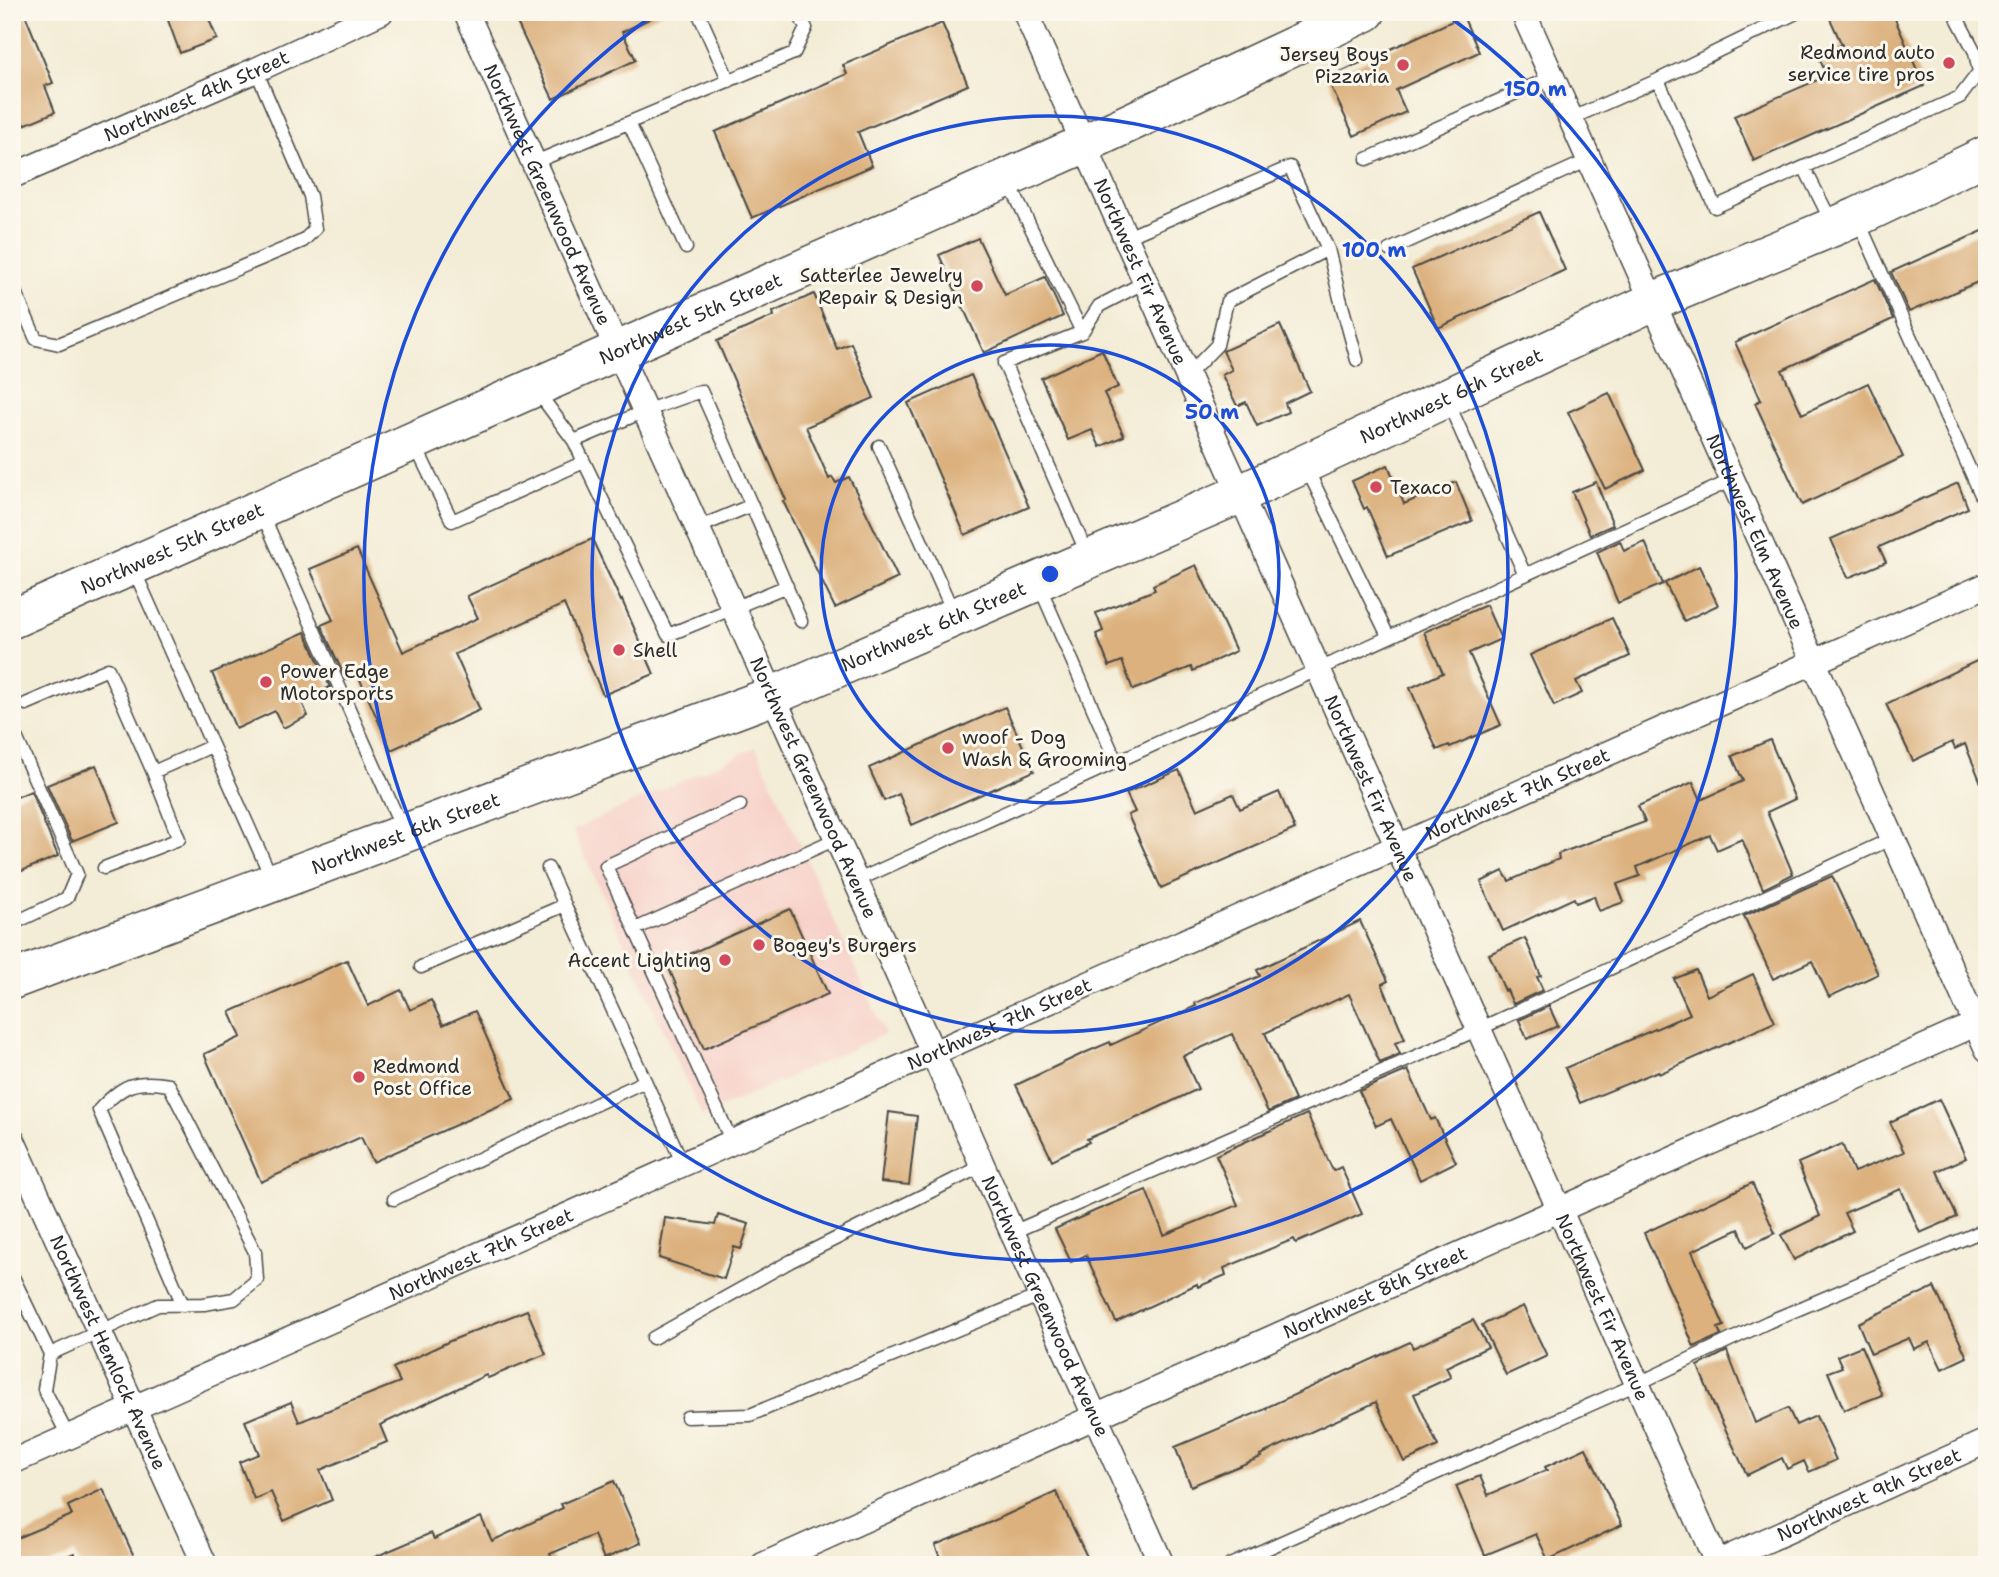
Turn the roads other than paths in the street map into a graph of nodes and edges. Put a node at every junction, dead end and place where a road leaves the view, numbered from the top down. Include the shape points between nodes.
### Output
1 (381, 12) edge
2 (466, 12) edge
3 (698, 12) edge
4 (798, 12) edge
5 (1025, 12) edge
6 (1366, 12) edge
7 (1523, 12) edge
8 (1798, 12) edge
9 (1954, 12) edge
10 (256, 70) junction
11 (1552, 77) junction
12 (729, 80) junction
13 (1658, 80) junction
14 (1570, 119) junction
15 (629, 123) junction
16 (1084, 144) junction
17 (1987, 155) edge
18 (1367, 159) dead end
19 (1589, 160) junction
20 (533, 163) junction
21 (1804, 167) junction
22 (12, 176) edge
23 (1007, 178) junction
24 (1845, 222) junction
25 (1125, 238) junction
26 (686, 248) dead end
27 (1328, 249) junction
28 (1389, 250) dead end
29 (1145, 282) junction
30 (12, 285) edge
31 (1652, 302) junction
32 (1082, 332) junction
33 (618, 351) junction
34 (1357, 360) dead end
35 (1187, 376) junction
36 (534, 388) junction
37 (1446, 398) junction
38 (645, 411) junction
39 (413, 441) junction
40 (574, 441) junction
41 (878, 446) dead end
42 (584, 462) junction
43 (1304, 464) junction
44 (1732, 480) junction
45 (1240, 494) junction
46 (752, 505) junction
47 (1987, 508) edge
48 (260, 509) junction
49 (697, 528) junction
50 (1089, 559) junction
51 (132, 566) junction
52 (1525, 575) junction
53 (1037, 582) junction
54 (1987, 585) edge
55 (787, 586) junction
56 (733, 608) junction
57 (956, 617) junction
58 (12, 619) edge
59 (801, 621) dead end
60 (1388, 636) junction
61 (1814, 662) junction
62 (1318, 669) junction
63 (772, 696) junction
64 (26, 704) dead end
65 (12, 728) edge
66 (212, 746) junction
67 (1116, 761) junction
68 (153, 772) junction
69 (740, 805) dead end
70 (404, 834) junction
71 (1892, 838) junction
72 (836, 839) junction
73 (1397, 847) junction
74 (104, 868) dead end
75 (548, 868) dead end
76 (856, 881) junction
77 (273, 883) junction
78 (565, 905) junction
79 (12, 924) edge
80 (635, 929) junction
81 (421, 967) dead end
82 (12, 980) edge
83 (1981, 1022) edge
84 (1479, 1029) junction
85 (1987, 1049) edge
86 (933, 1053) junction
87 (645, 1081) junction
88 (12, 1139) edge
89 (732, 1142) junction
90 (683, 1164) junction
91 (982, 1166) junction
92 (394, 1199) dead end
93 (1559, 1210) junction
94 (1987, 1229) edge
95 (1013, 1232) junction
96 (12, 1275) edge
97 (1041, 1295) junction
98 (183, 1305) junction
99 (99, 1332) junction
100 (653, 1338) dead end
101 (50, 1354) junction
102 (1637, 1384) junction
103 (133, 1407) junction
104 (1096, 1416) junction
105 (687, 1417) dead end
106 (68, 1436) junction
107 (1987, 1441) edge
108 (12, 1462) edge
109 (1715, 1564) edge
110 (205, 1565) edge
111 (763, 1565) edge
112 (1162, 1565) edge
113 (1230, 1565) edge

1 - 10 street, Northwest 4th Street
2 - 20 street, Northwest Greenwood Avenue
3 - 12 lane
4 - 12 lane via 806,28 794,52
5 - 16 street, Northwest Fir Avenue
6 - 16 main road, Northwest 5th Street
7 - 11 street, Northwest Elm Avenue
8 - 13 lane
9 - 21 lane via 1975,52 1979,72 1961,97
10 - 22 street, Northwest 4th Street
10 - 30 lane via 310,196 315,229 303,241 60,344 36,339
11 - 14 street, Northwest Elm Avenue
11 - 18 lane
12 - 15 lane
13 - 14 lane
13 - 21 lane via 1715,206
14 - 19 street, Northwest Elm Avenue
15 - 20 lane
15 - 26 lane
16 - 23 main road, Northwest 5th Street
16 - 25 street, Northwest Fir Avenue
17 - 24 main road, Northwest 6th Street
19 - 28 lane
19 - 31 street, Northwest Elm Avenue
20 - 33 street, Northwest Greenwood Avenue
21 - 24 lane
23 - 32 lane
23 - 33 main road, Northwest 5th Street
24 - 31 main road, Northwest 6th Street
24 - 47 lane
25 - 27 lane via 1290,167
25 - 29 street, Northwest Fir Avenue
27 - 34 lane
27 - 35 lane via 1227,301 1217,345
29 - 32 lane via 1100,306
29 - 35 street, Northwest Fir Avenue
31 - 37 main road, Northwest 6th Street
31 - 44 street, Northwest Elm Avenue
32 - 50 lane via 1004,363
33 - 36 main road, Northwest 5th Street
33 - 38 street, Northwest Greenwood Avenue
35 - 45 street, Northwest Fir Avenue
36 - 39 main road, Northwest 5th Street
36 - 40 lane
37 - 43 main road, Northwest 6th Street
37 - 52 lane
38 - 40 lane
38 - 46 lane via 701,391
38 - 49 street, Northwest Greenwood Avenue
39 - 42 lane via 452,521
39 - 48 main road, Northwest 5th Street
40 - 42 lane
41 - 57 lane
42 - 56 lane via 668,635
43 - 45 main road, Northwest 6th Street
43 - 60 lane
44 - 52 lane
44 - 61 street, Northwest Elm Avenue
45 - 50 main road, Northwest 6th Street
45 - 62 street, Northwest Fir Avenue
46 - 49 lane
46 - 55 lane
48 - 51 main road, Northwest 5th Street
48 - 70 lane
49 - 56 street, Northwest Greenwood Avenue
50 - 53 main road, Northwest 6th Street
51 - 58 main road, Northwest 5th Street
51 - 66 lane
52 - 60 lane
53 - 57 main road, Northwest 6th Street
53 - 67 lane
54 - 61 street, Northwest 7th Street
55 - 56 lane
55 - 59 lane
56 - 63 street, Northwest Greenwood Avenue
57 - 63 main road, Northwest 6th Street
60 - 62 lane
61 - 71 street, Northwest Elm Avenue
61 - 73 street, Northwest 7th Street
62 - 67 lane
62 - 73 street, Northwest Fir Avenue
63 - 70 main road, Northwest 6th Street
63 - 72 street, Northwest Greenwood Avenue
64 - 68 lane via 108,669
65 - 79 lane via 77,874 67,898
66 - 68 lane
66 - 77 lane
67 - 76 lane
68 - 74 lane via 179,839
69 - 80 lane via 606,866
70 - 77 main road, Northwest 6th Street
71 - 83 street, Northwest Elm Avenue
71 - 84 lane
72 - 76 street, Northwest Greenwood Avenue
72 - 80 lane
73 - 84 street, Northwest Fir Avenue
73 - 86 street, Northwest 7th Street
75 - 78 lane
76 - 86 street, Northwest Greenwood Avenue
77 - 82 main road, Northwest 6th Street
78 - 81 lane
78 - 87 lane
80 - 89 lane
83 - 85 street, Northwest Elm Avenue
83 - 93 street, Northwest 8th Street
84 - 93 street, Northwest Fir Avenue
84 - 95 lane
86 - 89 street, Northwest 7th Street
86 - 91 street, Northwest Greenwood Avenue
87 - 90 lane
87 - 92 lane
88 - 99 street, Northwest Hemlock Avenue
89 - 90 street, Northwest 7th Street
90 - 103 street, Northwest 7th Street
91 - 95 street, Northwest Greenwood Avenue
91 - 100 lane via 791,1261
93 - 102 street, Northwest Fir Avenue
93 - 104 street, Northwest 8th Street
94 - 102 lane via 1768,1322
95 - 97 street, Northwest Greenwood Avenue
96 - 101 lane
97 - 104 street, Northwest Greenwood Avenue
97 - 105 lane via 750,1415
98 - 98 lane via 234,1299 257,1280 255,1252 169,1085 148,1081 117,1091 99,1110
98 - 99 lane via 158,1305
99 - 101 lane
99 - 103 street, Northwest Hemlock Avenue
101 - 106 lane via 44,1389
102 - 109 street, Northwest Fir Avenue
102 - 113 lane
103 - 106 street, Northwest 7th Street
103 - 110 street, Northwest Hemlock Avenue
104 - 111 street, Northwest 8th Street
104 - 112 street, Northwest Greenwood Avenue
106 - 108 street, Northwest 7th Street
107 - 109 street, Northwest 9th Street

